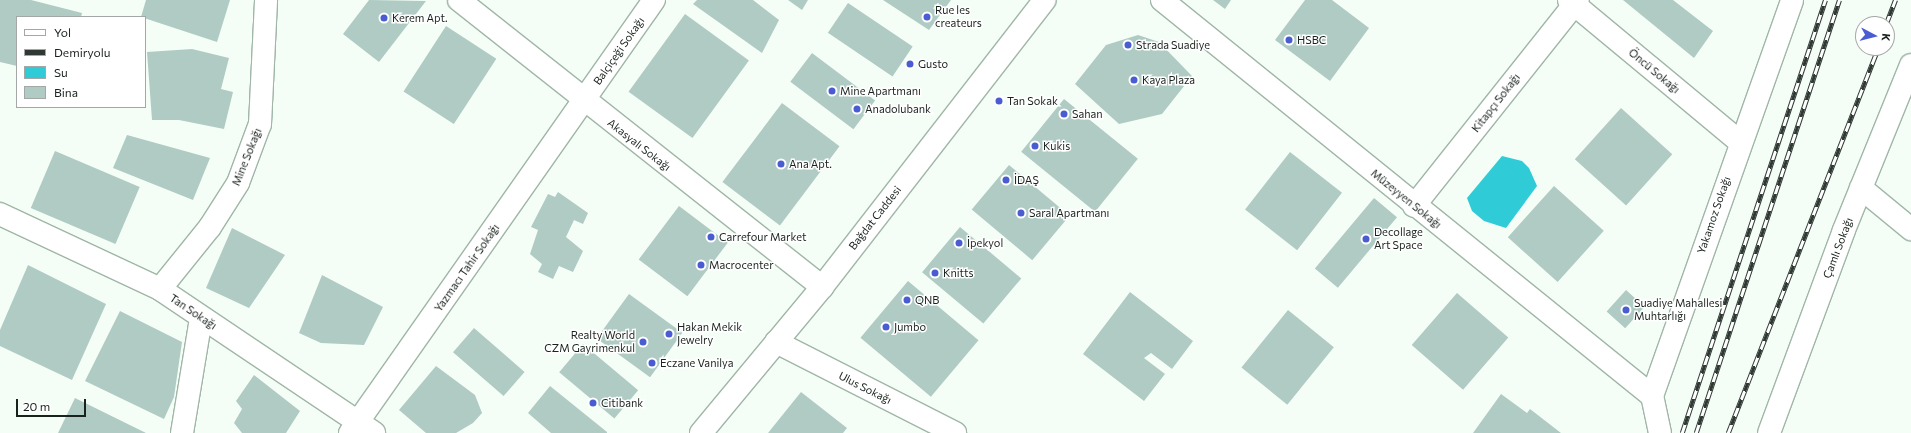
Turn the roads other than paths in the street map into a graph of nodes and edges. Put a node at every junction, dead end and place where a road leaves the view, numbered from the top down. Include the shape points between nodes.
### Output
1 (266, 0) edge
2 (460, 0) edge
3 (654, 0) edge
4 (1045, 0) edge
5 (1162, 0) edge
6 (1792, 0) edge
7 (1574, 1) edge
8 (1911, 65) edge
9 (583, 101) junction
10 (1739, 141) junction
11 (1860, 188) junction
12 (1414, 206) junction
13 (0, 214) edge
14 (1911, 230) edge
15 (822, 287) junction
16 (160, 289) junction
17 (201, 318) junction
18 (776, 342) junction
19 (1652, 396) junction
20 (362, 429) edge
21 (182, 433) edge
22 (701, 433) edge
23 (955, 433) edge
24 (1660, 433) edge
25 (1769, 433) edge

1 - 16 street, Mine Sokağı via 260,124 238,183 210,227
2 - 9 street, Akasyalı Sokağı
3 - 9 street, Balçiçeği Sokağı
4 - 15 street, Bağdat Caddesi
5 - 12 street, Müzeyyen Sokağı
6 - 10 street, Yakamoz Sokağı
7 - 10 street, Öncü Sokağı
7 - 12 street, Kitapçı Sokağı
8 - 11 street, Çamlı Sokağı
9 - 15 street, Akasyalı Sokağı
9 - 20 street, Yazmacı Tahir Sokağı
10 - 19 street, Yakamoz Sokağı
11 - 14 street
11 - 25 street, Çamlı Sokağı
12 - 19 street, Müzeyyen Sokağı
13 - 16 street, Tan Sokağı
15 - 18 street, Bağdat Caddesi
16 - 17 street, Tan Sokağı
17 - 20 street, Tan Sokağı
17 - 21 street
18 - 22 street, Bağdat Caddesi
18 - 23 street, Ulus Sokağı
19 - 24 street

